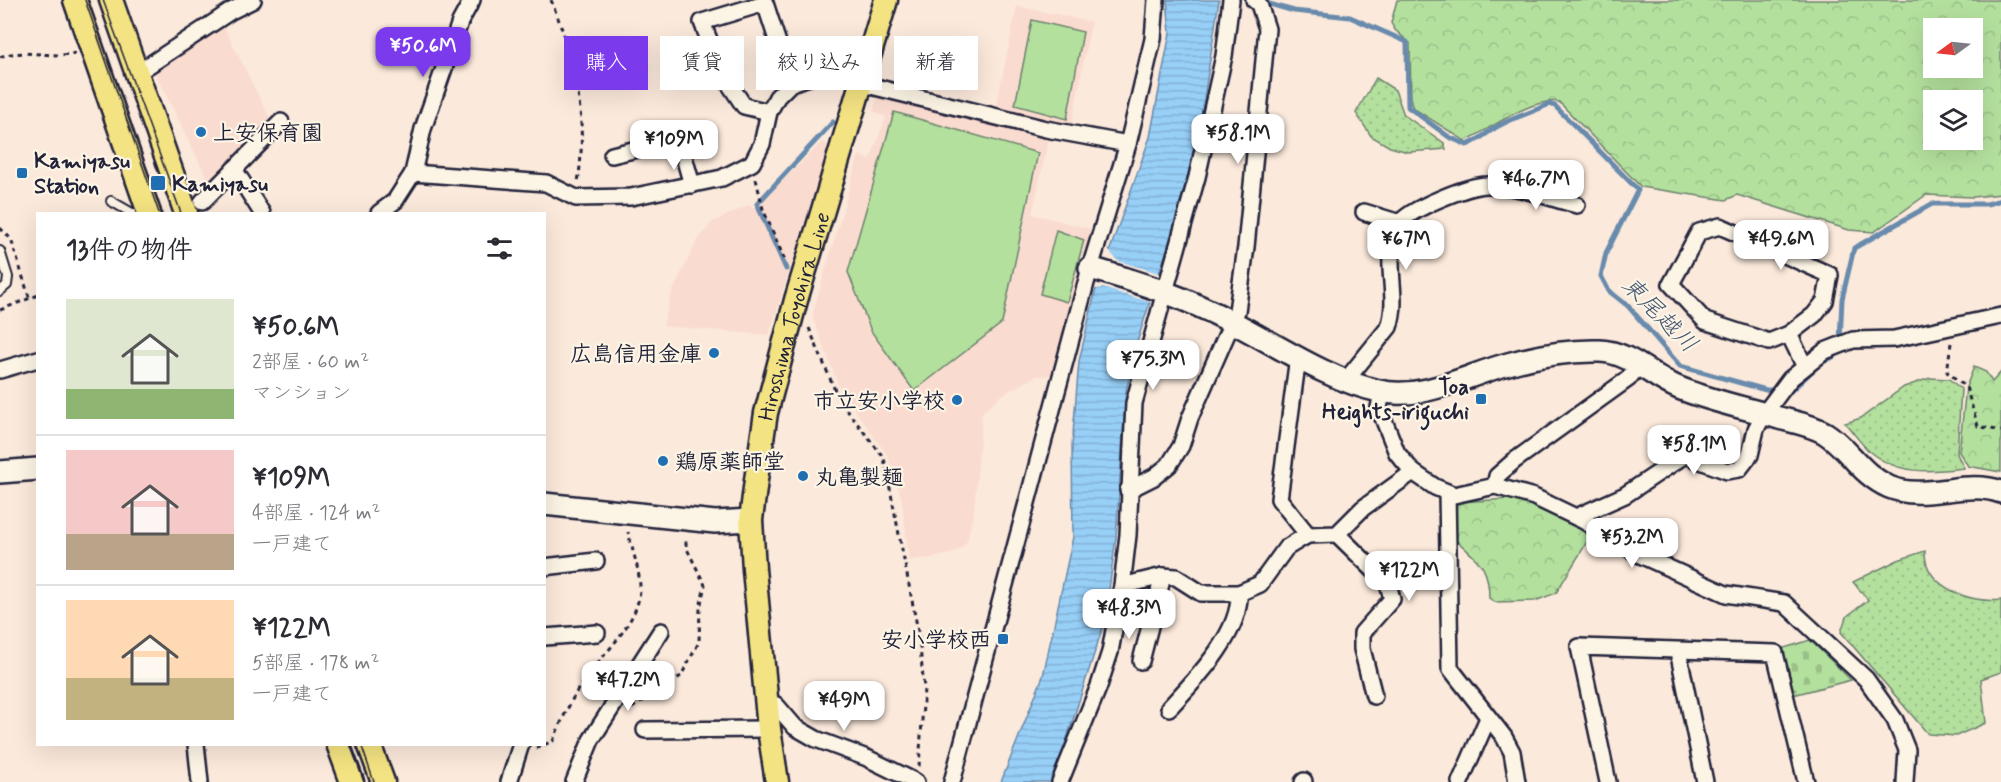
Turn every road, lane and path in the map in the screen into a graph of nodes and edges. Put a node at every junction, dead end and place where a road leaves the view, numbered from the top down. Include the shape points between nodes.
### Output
1 (75, 0) edge
2 (111, 0) edge
3 (253, 0) edge
4 (472, 0) edge
5 (551, 0) edge
6 (886, 0) edge
7 (1156, 0) edge
8 (1231, 0) edge
9 (1254, 0) edge
10 (776, 36) edge
11 (875, 36) edge
12 (92, 49) junction
13 (0, 57) edge
14 (137, 73) junction
15 (882, 87) edge
16 (784, 90) edge
17 (860, 90) edge
18 (769, 112) junction
19 (281, 122) dead end
20 (1128, 144) junction
21 (612, 155) dead end
22 (752, 163) junction
23 (234, 169) junction
24 (413, 173) junction
25 (692, 185) junction
26 (576, 198) junction
27 (111, 201) dead end
28 (1577, 205) dead end
29 (194, 207) edge
30 (130, 212) edge
31 (149, 212) edge
32 (261, 212) edge
33 (380, 212) edge
34 (1364, 212) dead end
35 (1400, 223) junction
36 (0, 228) edge
37 (0, 251) edge
38 (789, 270) dead end
39 (1097, 270) junction
40 (1164, 289) junction
41 (0, 291) edge
42 (36, 296) edge
43 (30, 300) junction
44 (0, 310) edge
45 (2001, 316) edge
46 (1233, 322) junction
47 (807, 323) dead end
48 (1952, 328) junction
49 (1789, 334) junction
50 (1298, 357) junction
51 (36, 359) edge
52 (1640, 365) junction
53 (1804, 365) junction
54 (0, 370) edge
55 (1347, 380) junction
56 (1382, 392) junction
57 (1764, 414) junction
58 (2001, 430) edge
59 (36, 469) edge
60 (1413, 471) junction
61 (0, 472) edge
62 (1495, 486) junction
63 (1128, 490) junction
64 (1447, 492) junction
65 (2001, 492) edge
66 (546, 504) edge
67 (1576, 517) junction
68 (752, 520) junction
69 (1337, 534) junction
70 (1308, 535) junction
71 (596, 561) dead end
72 (546, 567) edge
73 (1163, 576) junction
74 (1122, 586) junction
75 (1239, 593) junction
76 (661, 631) dead end
77 (597, 633) dead end
78 (546, 636) edge
79 (1678, 651) junction
80 (1141, 661) dead end
81 (1374, 696) dead end
82 (766, 700) junction
83 (1169, 708) dead end
84 (1488, 718) junction
85 (768, 729) junction
86 (645, 730) dead end
87 (196, 746) edge
88 (339, 746) edge
89 (370, 746) edge
90 (520, 746) edge
91 (917, 776) edge
92 (200, 782) edge
93 (352, 782) edge
94 (382, 782) edge
95 (509, 782) edge
96 (574, 782) edge
97 (777, 782) edge
98 (952, 782) edge
99 (1060, 782) edge
100 (1460, 782) edge
101 (1516, 782) edge
102 (1608, 782) edge
103 (1705, 782) edge
104 (1806, 782) edge
105 (1905, 782) edge

1 - 12 main road
2 - 14 main road
3 - 14 street
4 - 24 street via 460,22 423,129
5 - 26 path via 565,34 578,85 583,151
6 - 11 main road, Hiroshima Toyohira Line
7 - 20 street via 1153,39
8 - 40 street via 1224,56 1197,177
9 - 46 street via 1267,29 1243,279
10 - 18 street via 765,3 702,22 722,73 744,106
12 - 13 path via 65,56 11,52
12 - 31 main road
14 - 29 main road
15 - 20 street via 1046,129
16 - 18 street
17 - 68 main road, Hiroshima Toyohira Line via 766,413
18 - 22 street via 762,144
19 - 23 street
20 - 39 street
21 - 25 street via 679,139
22 - 25 street via 722,178
22 - 38 path via 764,209
23 - 29 street
23 - 32 street
24 - 26 street via 546,183
24 - 33 street via 395,201
25 - 26 street via 631,197
27 - 30 lane
28 - 35 street via 1485,184 1417,210
34 - 35 street
35 - 55 street via 1390,254 1395,295 1389,327
36 - 43 path via 11,239
37 - 41 lane via 8,277 7,285
39 - 40 street
39 - 98 street
40 - 46 street
40 - 63 street via 1134,404
42 - 43 path
43 - 44 path
45 - 48 street
46 - 50 street
46 - 63 street via 1169,465
47 - 91 path via 838,400 884,459 920,647 924,689
48 - 53 street via 1894,339 1853,340
48 - 58 path via 1947,372 1966,387 1978,426
49 - 49 street via 1768,342 1705,321 1671,285 1699,232 1720,226 1830,275 1825,301
49 - 53 street
50 - 55 street
50 - 70 street via 1279,499
51 - 54 street
52 - 56 street via 1602,351 1544,356 1444,386
52 - 57 street via 1680,388
52 - 62 street via 1628,379 1514,460 1497,476
53 - 57 street
55 - 56 street
56 - 60 street via 1379,408 1397,453
57 - 65 street via 1827,434 1867,475 1890,487 1914,492
57 - 67 street via 1750,455 1739,468 1727,471 1685,455 1625,495
59 - 61 street
60 - 64 street
60 - 69 street via 1363,508
62 - 64 street via 1454,495
62 - 67 street via 1534,497
63 - 74 street
64 - 84 street via 1450,668
66 - 68 street via 715,522
67 - 105 street via 1640,555 1726,594 1784,603 1798,614 1866,679 1895,720 1907,750
68 - 82 main road, Hiroshima Toyohira Line
69 - 70 street
69 - 81 street via 1388,584 1392,599 1362,633
70 - 75 street via 1286,548 1260,584
71 - 72 street
73 - 74 street
73 - 75 street via 1176,577 1201,593
73 - 80 street
74 - 99 street via 1100,686
75 - 83 street via 1240,606 1214,660
76 - 96 street via 591,740
77 - 78 street
79 - 102 street via 1579,647
79 - 103 street
79 - 104 street via 1775,652
82 - 85 main road, Hiroshima Toyohira Line
82 - 91 street via 806,733
84 - 100 street
84 - 101 street via 1512,752
85 - 86 street
85 - 97 main road, Hiroshima Toyohira Line
87 - 92 street
88 - 93 main road
89 - 94 main road
90 - 95 street

